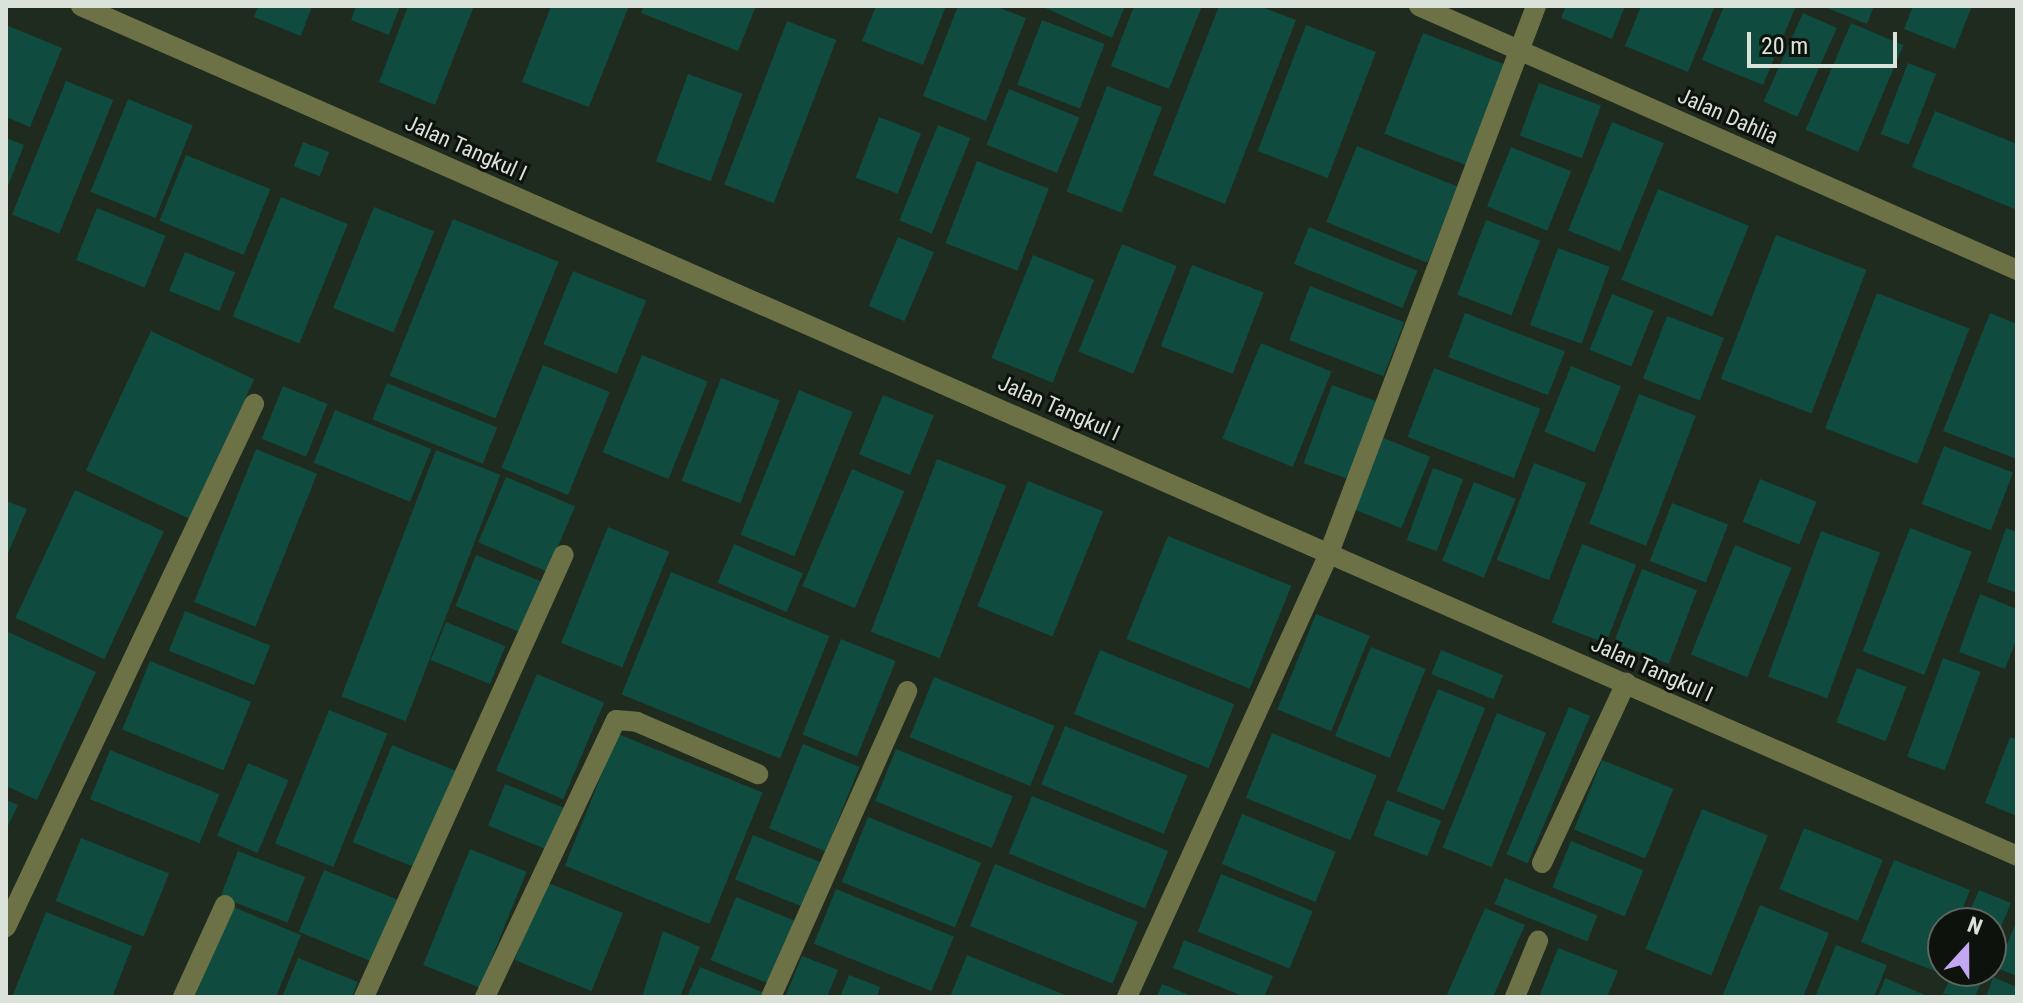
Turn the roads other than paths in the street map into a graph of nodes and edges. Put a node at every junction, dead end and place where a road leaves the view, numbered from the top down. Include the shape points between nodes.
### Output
1 (81, 6) edge
2 (1419, 6) edge
3 (1536, 6) edge
4 (1518, 51) junction
5 (2017, 270) edge
6 (254, 404) dead end
7 (1329, 553) junction
8 (564, 555) dead end
9 (1626, 683) junction
10 (907, 691) dead end
11 (758, 774) dead end
12 (2017, 856) edge
13 (1542, 863) dead end
14 (225, 905) dead end
15 (6, 927) edge
16 (1538, 941) dead end
17 (183, 997) edge
18 (364, 997) edge
19 (485, 997) edge
20 (771, 997) edge
21 (1127, 997) edge
22 (1515, 997) edge

1 - 7 street, Jalan Tangkul I
2 - 4 street, Jalan Dahlia
3 - 4 street
4 - 5 street, Jalan Dahlia
4 - 7 street
6 - 15 street
7 - 9 street, Jalan Tangkul I
7 - 21 street
8 - 18 street
9 - 12 street, Jalan Tangkul I
9 - 13 street
10 - 20 street
11 - 19 street via 637,722 616,720
14 - 17 street
16 - 22 street

